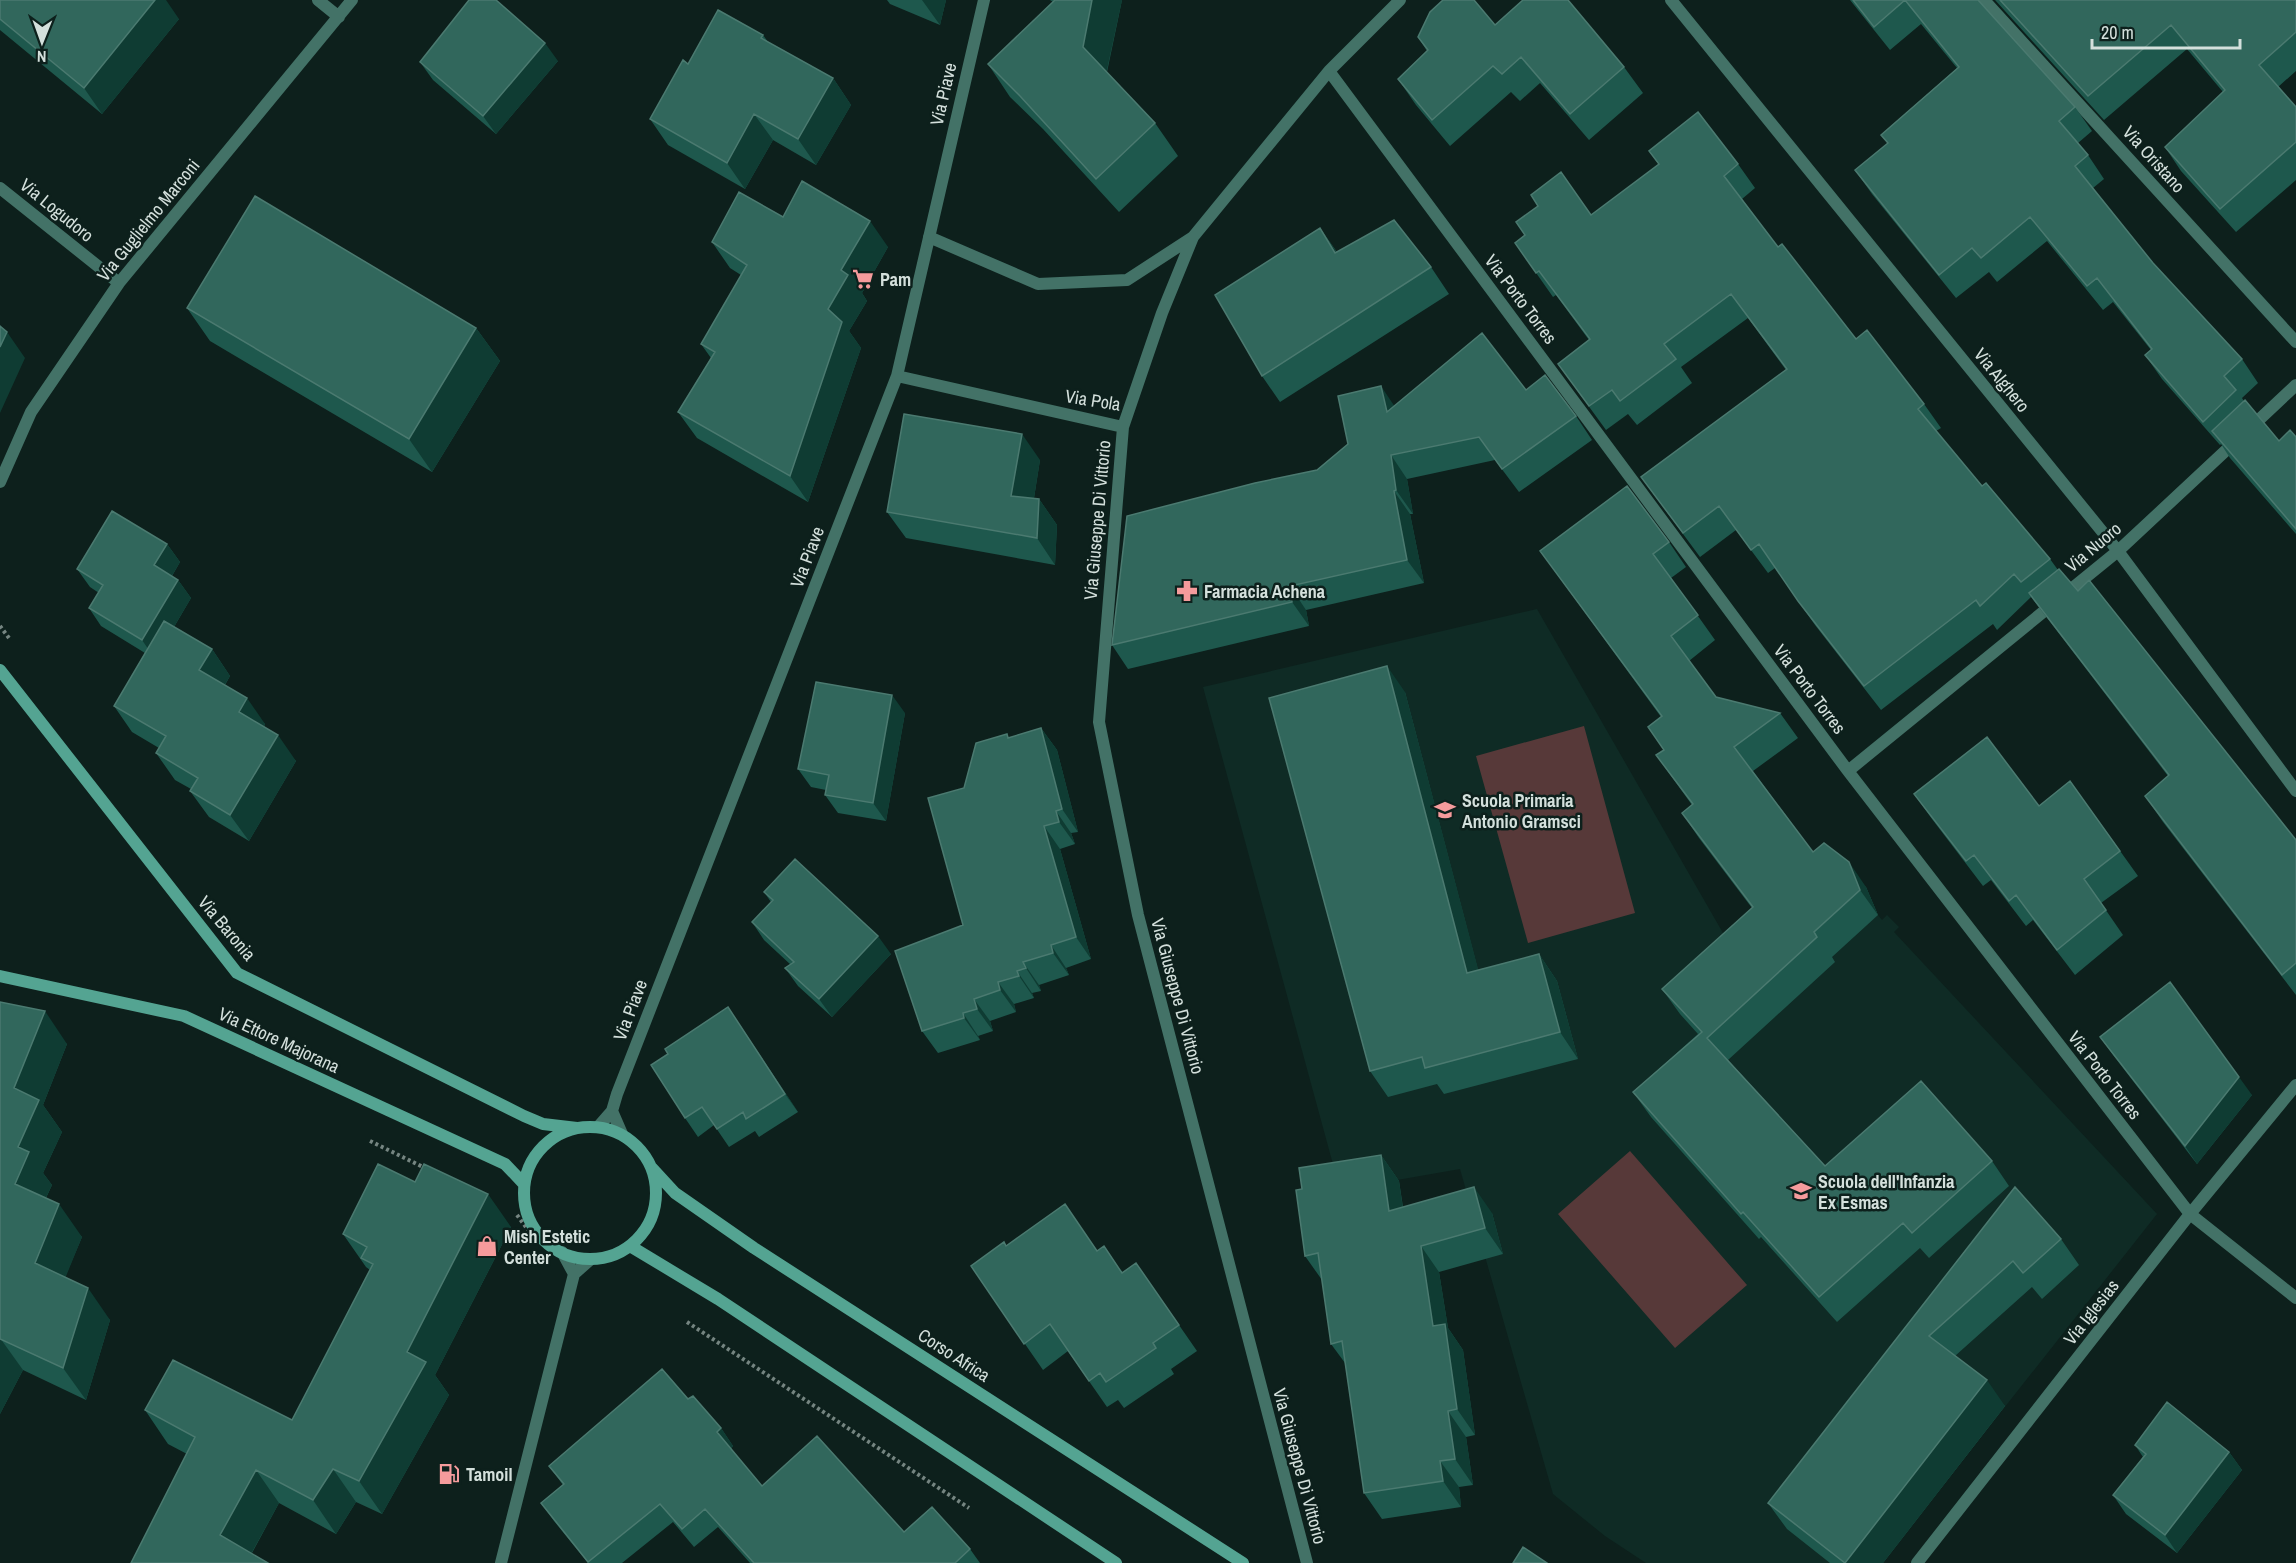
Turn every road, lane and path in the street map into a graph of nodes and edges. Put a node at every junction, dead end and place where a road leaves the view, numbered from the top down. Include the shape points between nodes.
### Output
1 (318, 0) edge
2 (352, 0) edge
3 (984, 0) edge
4 (1400, 0) edge
5 (1671, 0) edge
6 (1984, 0) edge
7 (339, 17) junction
8 (1329, 71) junction
9 (0, 188) edge
10 (929, 237) junction
11 (1193, 237) junction
12 (119, 283) junction
13 (2296, 342) edge
14 (897, 376) junction
15 (2296, 386) edge
16 (1123, 427) junction
17 (0, 482) edge
18 (2118, 551) junction
19 (0, 626) edge
20 (15, 645) dead end
21 (0, 670) edge
22 (1848, 771) junction
23 (2296, 791) edge
24 (0, 976) edge
25 (2296, 1084) edge
26 (612, 1111) junction
27 (598, 1127) junction
28 (578, 1128) junction
29 (622, 1134) junction
30 (360, 1136) dead end
31 (652, 1168) junction
32 (434, 1172) edge
33 (524, 1184) junction
34 (511, 1208) dead end
35 (2190, 1214) junction
36 (537, 1243) dead end
37 (630, 1246) junction
38 (562, 1252) junction
39 (591, 1259) junction
40 (574, 1274) junction
41 (2296, 1298) edge
42 (683, 1319) dead end
43 (974, 1512) dead end
44 (501, 1563) edge
45 (1116, 1563) edge
46 (1244, 1563) edge
47 (1307, 1563) edge
48 (1917, 1563) edge

1 - 7 street
2 - 7 street, Via Guglielmo Marconi
3 - 10 street, Via Piave
4 - 8 street, Via Pola
5 - 18 street, Via Alghero
6 - 13 street, Via Oristano
7 - 12 street, Via Guglielmo Marconi
8 - 11 street, Via Pola
8 - 22 street, Via Porto Torres
9 - 12 street, Via Logudoro
10 - 11 street, Via Pola via 1038,284 1127,280
10 - 14 street, Via Piave
11 - 16 street, Via Pola via 1162,312
12 - 17 street, Via Guglielmo Marconi via 31,412
14 - 16 street, Via Pola
14 - 26 street, Via Piave
15 - 18 street, Via Nuoro
16 - 47 street, Via Giuseppe Di Vittorio via 1099,722 1138,915
18 - 22 street, Via Nuoro
18 - 23 street, Via Alghero
19 - 20 path
21 - 28 street, Via Baronia via 237,973 524,1116 543,1124
22 - 35 street, Via Porto Torres
24 - 33 street, Via Ettore Majorana via 184,1016 505,1164
25 - 35 street, Via Iglesias
26 - 27 street, Via Piave
26 - 29 street
27 - 28 street
27 - 29 street
28 - 33 street via 558,1135 542,1148
29 - 31 street
30 - 32 path
31 - 37 street via 656,1203 642,1234
31 - 46 street, Corso Africa via 675,1193 754,1248
33 - 38 street via 528,1216 536,1231
34 - 36 path
35 - 41 street, Via Porto Torres
35 - 48 street, Via Iglesias
37 - 39 street
37 - 45 street via 718,1299
38 - 39 street
38 - 40 street
39 - 40 street
40 - 44 street
42 - 43 path

